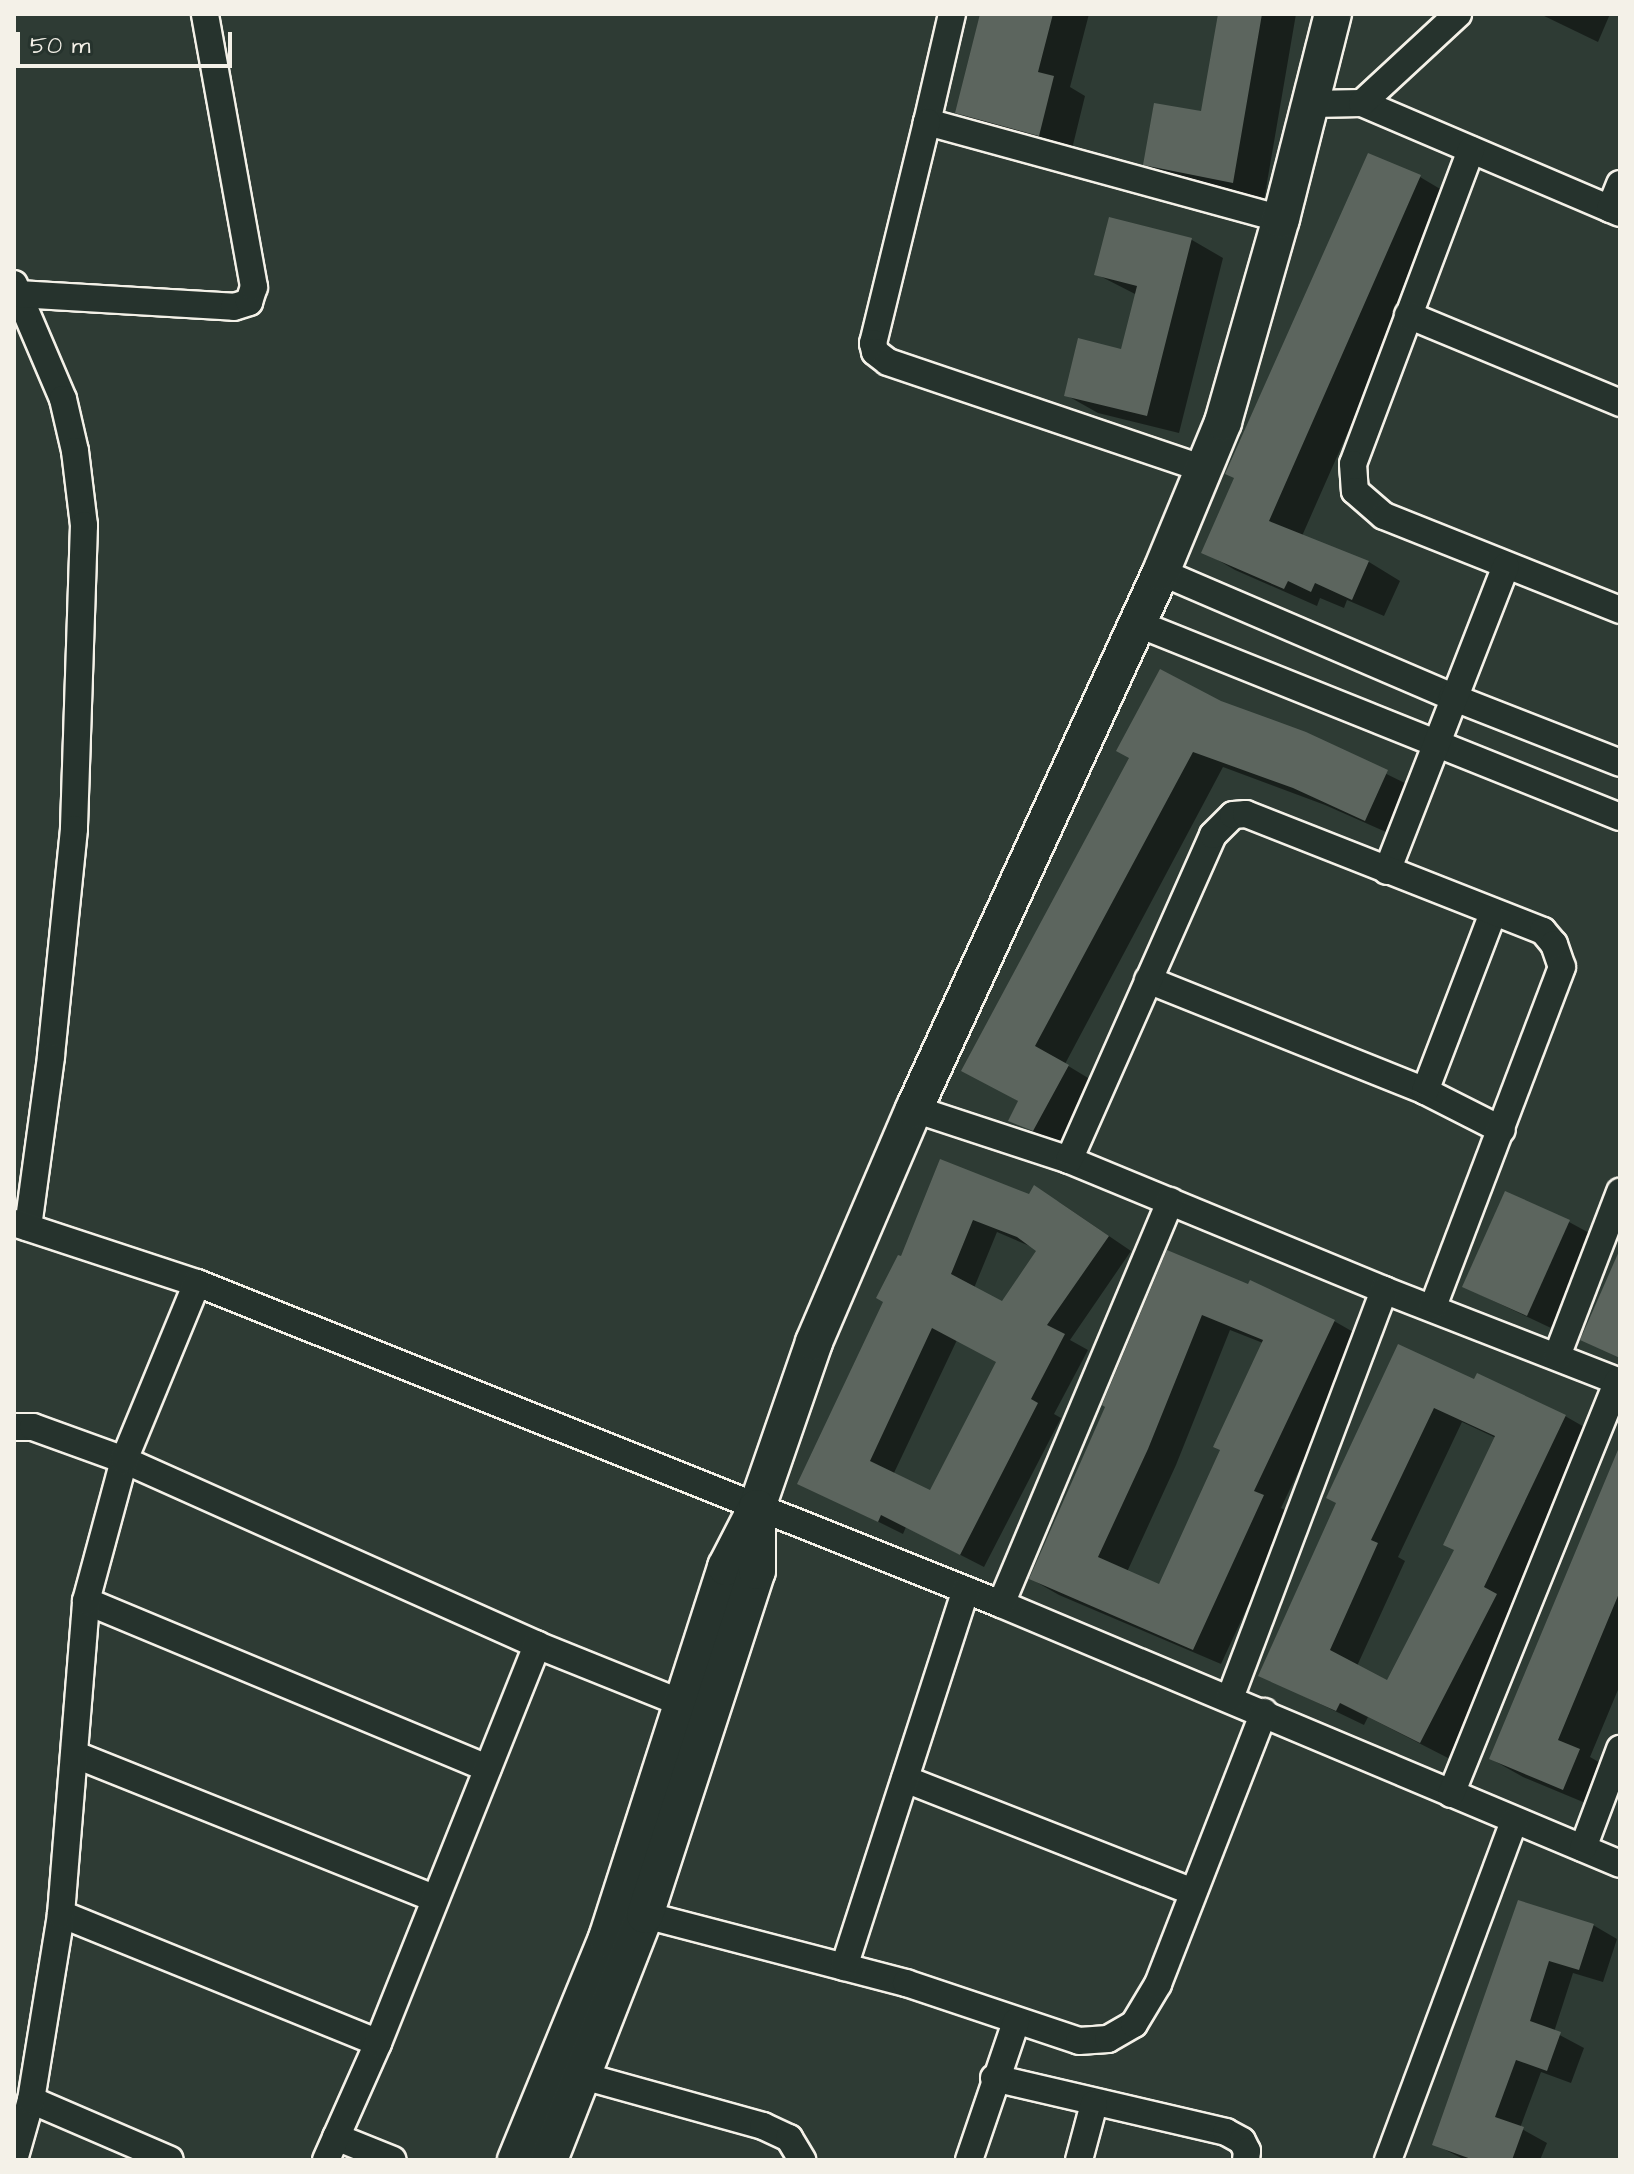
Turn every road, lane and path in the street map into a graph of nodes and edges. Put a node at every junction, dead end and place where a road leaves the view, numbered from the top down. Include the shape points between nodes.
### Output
1 (205, 14) edge
2 (952, 14) edge
3 (1333, 14) edge
4 (1458, 14) edge
5 (1362, 103) junction
6 (1312, 104) junction
7 (927, 122) junction
8 (1471, 150) junction
9 (1620, 184) edge
10 (1615, 211) edge
11 (1281, 219) junction
12 (16, 289) edge
13 (1408, 315) junction
14 (1620, 403) edge
15 (1204, 469) junction
16 (1506, 566) junction
17 (1161, 572) junction
18 (1620, 610) edge
19 (1136, 623) junction
20 (1452, 697) junction
21 (1436, 743) junction
22 (1620, 763) edge
23 (1620, 817) edge
24 (1387, 871) junction
25 (1493, 913) junction
26 (1148, 980) junction
27 (1425, 1091) junction
28 (914, 1109) junction
29 (1502, 1130) junction
30 (1069, 1160) junction
31 (1620, 1192) edge
32 (1170, 1201) junction
33 (21, 1225) edge
34 (197, 1283) junction
35 (1384, 1290) junction
36 (1433, 1306) junction
37 (1557, 1356) junction
38 (1619, 1381) edge
39 (14, 1427) edge
40 (124, 1460) junction
41 (757, 1507) junction
42 (966, 1590) junction
43 (86, 1601) junction
44 (1001, 1604) junction
45 (537, 1645) junction
46 (1230, 1698) junction
47 (684, 1704) junction
48 (1264, 1712) junction
49 (1620, 1749) edge
50 (76, 1755) junction
51 (488, 1768) junction
52 (905, 1779) junction
53 (1451, 1794) junction
54 (1514, 1821) junction
55 (1583, 1848) junction
56 (1620, 1864) edge
57 (1193, 1892) junction
58 (434, 1898) junction
59 (61, 1914) junction
60 (645, 1915) junction
61 (844, 1967) junction
62 (1016, 2022) junction
63 (378, 2043) junction
64 (583, 2076) junction
65 (994, 2078) junction
66 (31, 2100) junction
67 (1094, 2104) junction
68 (331, 2149) edge
69 (14, 2160) edge
70 (170, 2160) edge
71 (393, 2160) edge
72 (516, 2160) edge
73 (549, 2160) edge
74 (802, 2160) edge
75 (969, 2160) edge
76 (1079, 2160) edge
77 (1246, 2160) edge
78 (1388, 2160) edge

1 - 12 street via 254,287 249,302 234,307
2 - 7 street
3 - 6 main road
4 - 5 street
5 - 6 street
5 - 8 street
6 - 11 main road
7 - 11 street
7 - 15 street via 875,352 888,362
8 - 10 street
8 - 13 street
9 - 10 street
11 - 15 main road via 1223,422
12 - 33 street via 63,399 84,525 74,829 51,1057
13 - 14 street
13 - 16 street via 1353,464 1355,491 1384,516
15 - 17 main road
16 - 18 street
16 - 20 street
17 - 19 main road
17 - 20 street
19 - 21 street
19 - 28 main road
20 - 21 street
20 - 22 street
21 - 23 street
21 - 24 street
24 - 25 street
24 - 26 street via 1246,814 1233,815 1213,835
25 - 27 street
25 - 29 street via 1543,931 1562,967
26 - 27 street
26 - 30 street
27 - 29 street
28 - 30 street
28 - 41 main road via 814,1342
29 - 36 street
30 - 32 street
31 - 37 street
32 - 35 street
32 - 44 street
33 - 34 street
34 - 40 street
34 - 41 street
35 - 36 street
35 - 46 street
36 - 37 street
37 - 38 street
38 - 53 street
39 - 40 street via 33,1427
40 - 43 street
40 - 45 street
41 - 42 street
41 - 47 main road via 726,1567
41 - 60 main road via 757,1571
42 - 44 street
42 - 52 street
43 - 50 street
43 - 51 street
44 - 46 street
45 - 47 street
45 - 51 street
46 - 48 street
47 - 72 main road via 607,1938
48 - 53 street
48 - 57 street
49 - 55 street
50 - 58 street
50 - 59 street
51 - 58 street
52 - 57 street
52 - 61 street
53 - 54 street
54 - 55 street
54 - 78 street
55 - 56 street
57 - 62 street via 1148,2003 1122,2034 1079,2041
58 - 63 street
59 - 63 street
59 - 66 street
60 - 61 street
60 - 64 main road
61 - 62 street
62 - 65 street
63 - 68 street
64 - 73 main road
64 - 74 street via 763,2126 789,2138
65 - 67 street
65 - 75 street
66 - 69 street
66 - 70 street
67 - 76 street
67 - 77 street via 1233,2135 1246,2147
68 - 71 street

